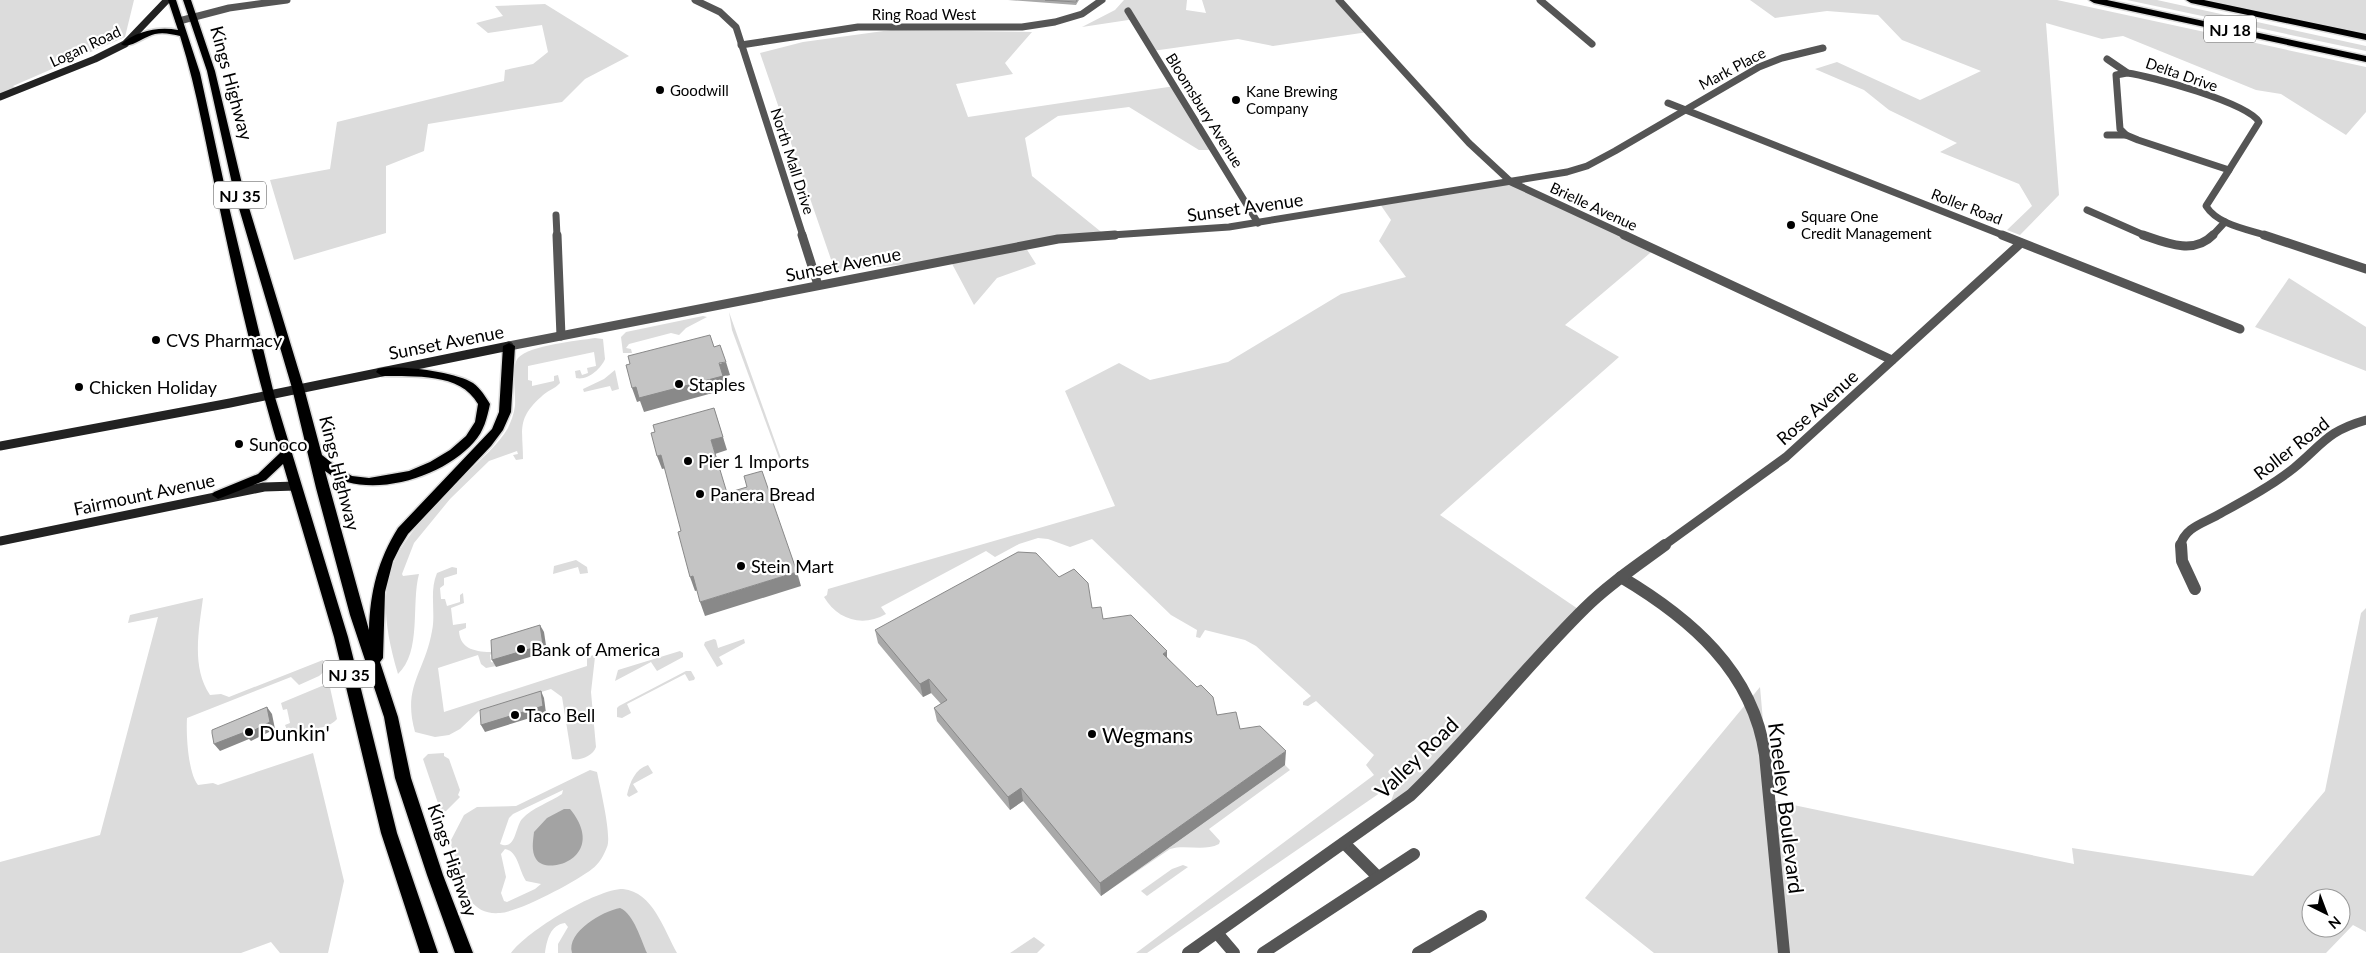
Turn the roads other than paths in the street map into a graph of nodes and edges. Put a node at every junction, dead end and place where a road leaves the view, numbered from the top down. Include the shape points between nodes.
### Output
1 (167, 0) edge
2 (172, 0) edge
3 (187, 0) edge
4 (287, 0) edge
5 (695, 0) edge
6 (1102, 0) edge
7 (1339, 0) edge
8 (1540, 0) edge
9 (2094, 0) edge
10 (2191, 0) edge
11 (1128, 11) dead end
12 (193, 17) junction
13 (180, 20) junction
14 (185, 35) junction
15 (2366, 37) edge
16 (125, 44) junction
17 (1592, 44) dead end
18 (741, 45) junction
19 (1824, 48) dead end
20 (2107, 59) dead end
21 (2366, 59) edge
22 (2126, 72) junction
23 (0, 97) edge
24 (1668, 103) dead end
25 (1684, 110) junction
26 (2107, 135) dead end
27 (2126, 135) junction
28 (2230, 170) junction
29 (1511, 182) junction
30 (2087, 210) dead end
31 (556, 215) dead end
32 (2225, 222) junction
33 (1258, 223) junction
34 (2021, 243) junction
35 (2366, 269) edge
36 (818, 285) junction
37 (2240, 329) dead end
38 (561, 336) junction
39 (509, 346) junction
40 (1892, 360) junction
41 (382, 372) junction
42 (298, 388) junction
43 (268, 394) junction
44 (2366, 420) edge
45 (0, 446) edge
46 (285, 455) junction
47 (316, 457) junction
48 (296, 486) junction
49 (218, 495) junction
50 (0, 541) edge
51 (1621, 577) junction
52 (2195, 589) dead end
53 (376, 668) junction
54 (1344, 843) junction
55 (1414, 854) dead end
56 (1378, 877) junction
57 (1481, 916) dead end
58 (1217, 933) junction
59 (429, 953) edge
60 (464, 953) edge
61 (1188, 953) edge
62 (1234, 953) edge
63 (1262, 953) edge
64 (1418, 953) edge
65 (1784, 953) edge

1 - 16 street, Logan Road
2 - 13 main road, Kings Highway / NJ 35
3 - 12 main road, Kings Highway / NJ 35
4 - 12 street
5 - 18 street, North Mall Drive via 727,17 736,27
6 - 18 street, Ring Road West via 1082,15 1046,25 858,27
7 - 29 street, Brielle Avenue via 1469,142
8 - 17 street
9 - 21 highway, NJ 18
10 - 15 highway, NJ 18
11 - 33 street, Bloomsbury Avenue
12 - 13 street
12 - 42 main road, Kings Highway / NJ 35 via 211,71 268,293
13 - 14 main road, Kings Highway / NJ 35
14 - 16 main road via 159,30
14 - 43 main road, Kings Highway / NJ 35
16 - 23 street, Logan Road
18 - 36 street, North Mall Drive
19 - 25 street, Mark Place via 1759,67
20 - 22 street
22 - 27 street, Delta Drive via 2115,76 2120,129
22 - 28 street, Delta Drive via 2145,75 2256,117 2258,122
24 - 25 street, Roller Road
25 - 29 street, Sunset Avenue via 1587,166
25 - 34 street, Roller Road
26 - 27 street
27 - 28 street
28 - 32 street, Delta Drive via 2206,207
29 - 33 street, Sunset Avenue
29 - 40 street, Brielle Avenue
30 - 32 street via 2150,237 2183,247 2201,245
31 - 38 street
32 - 35 street, Delta Drive
33 - 36 street, Sunset Avenue via 1182,232 1058,239
34 - 37 street, Roller Road
34 - 40 street, Rose Avenue
36 - 38 street, Sunset Avenue
38 - 39 street, Sunset Avenue
39 - 41 street, Sunset Avenue
39 - 53 main road via 505,412 497,430 403,531 383,568 378,586
40 - 51 street, Rose Avenue via 1786,457
41 - 42 street, Sunset Avenue
41 - 47 main road via 440,376 469,385 484,404 481,424 466,443 442,461 389,480 350,480
42 - 43 street, Sunset Avenue
42 - 47 main road, Kings Highway / NJ 35
43 - 45 street, Sunset Avenue
43 - 46 main road, Kings Highway / NJ 35
44 - 52 street, Roller Road via 2329,435 2295,467 2265,489 2186,532 2180,545 2180,559
46 - 48 main road, Kings Highway / NJ 35
46 - 49 main road via 262,477
47 - 53 main road, Kings Highway / NJ 35 via 357,615
48 - 49 street, Fairmount Avenue via 264,487
48 - 59 main road, Kings Highway / NJ 35 via 341,637 389,834
49 - 50 street, Fairmount Avenue
51 - 54 street, Valley Road via 1585,608 1411,795
51 - 65 street, Kneeley Boulevard via 1679,615 1704,636 1739,680 1751,702 1763,742
53 - 60 main road, Kings Highway / NJ 35 via 391,717 403,778
54 - 56 street
54 - 58 street, Valley Road
55 - 56 street
56 - 63 street
57 - 64 street
58 - 61 street, Valley Road
58 - 62 street

